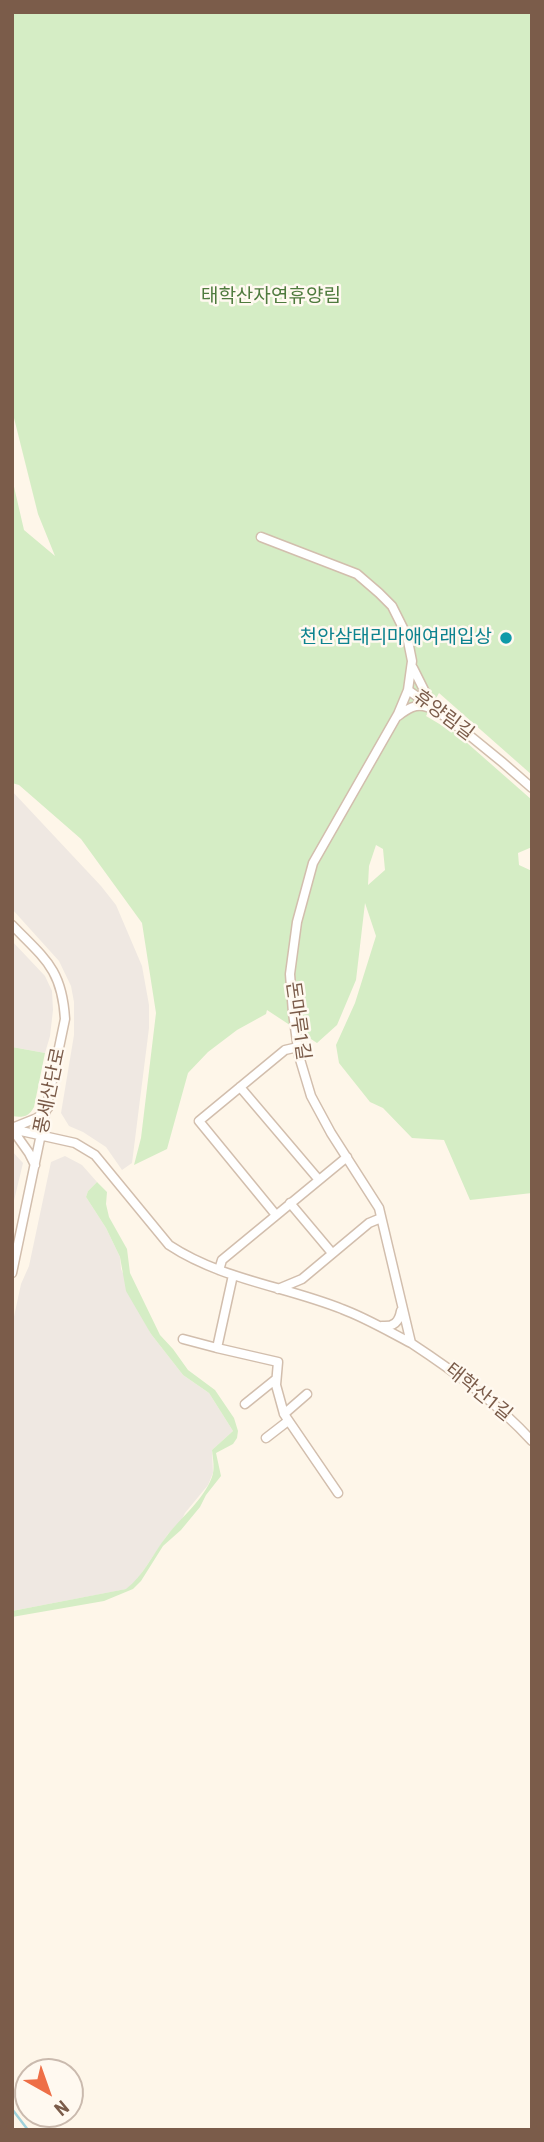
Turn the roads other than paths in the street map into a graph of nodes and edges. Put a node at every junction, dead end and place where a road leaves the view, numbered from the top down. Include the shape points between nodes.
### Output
1 (261, 537) dead end
2 (411, 665) junction
3 (408, 690) junction
4 (435, 709) junction
5 (446, 717) junction
6 (396, 718) junction
7 (532, 788) edge
8 (12, 925) edge
9 (298, 1048) junction
10 (240, 1087) junction
11 (48, 1108) junction
12 (12, 1129) edge
13 (42, 1135) junction
14 (347, 1157) junction
15 (35, 1165) junction
16 (319, 1180) junction
17 (290, 1203) junction
18 (276, 1215) junction
19 (382, 1218) junction
20 (332, 1254) junction
21 (219, 1270) junction
22 (12, 1273) edge
23 (233, 1275) junction
24 (302, 1279) junction
25 (278, 1289) junction
26 (310, 1298) junction
27 (401, 1308) junction
28 (378, 1326) junction
29 (183, 1339) dead end
30 (411, 1343) junction
31 (217, 1348) junction
32 (276, 1379) junction
33 (307, 1394) dead end
34 (246, 1404) dead end
35 (286, 1418) junction
36 (266, 1437) dead end
37 (532, 1441) edge
38 (338, 1493) dead end

1 - 2 street, 휴양림길 via 357,574 391,606 407,636
2 - 3 street, 휴양림길
2 - 5 street
3 - 4 street, 휴양림길
3 - 6 street, 돈마루1길
4 - 5 street, 휴양림길
4 - 6 street via 421,705
5 - 7 street, 휴양림길
6 - 9 street, 돈마루1길 via 307,880 290,974
8 - 11 street, 풍세산단로 via 47,960 63,996 65,1019
9 - 10 street via 285,1050
9 - 14 street, 돈마루1길 via 311,1096
10 - 16 street
10 - 18 street via 199,1121
11 - 12 street
11 - 13 street, 풍세산단로
12 - 13 street
12 - 15 street
13 - 15 street, 풍세산단로
13 - 21 street via 75,1143 95,1155 169,1245
14 - 16 street
14 - 19 street, 돈마루1길
15 - 22 street, 풍세산단로
16 - 17 street
17 - 18 street
17 - 20 street
18 - 21 street via 222,1260
19 - 20 street via 369,1223
19 - 27 street, 돈마루1길
20 - 24 street
21 - 23 street
23 - 25 street
23 - 31 street
24 - 25 street
24 - 26 street
25 - 26 street
26 - 28 street
27 - 28 street via 395,1324
27 - 30 street, 돈마루1길
28 - 30 street
29 - 31 street
30 - 37 street, 태학산1길 via 473,1386
31 - 32 street via 278,1362
32 - 34 street
32 - 35 street
33 - 35 street
35 - 36 street
35 - 38 street

